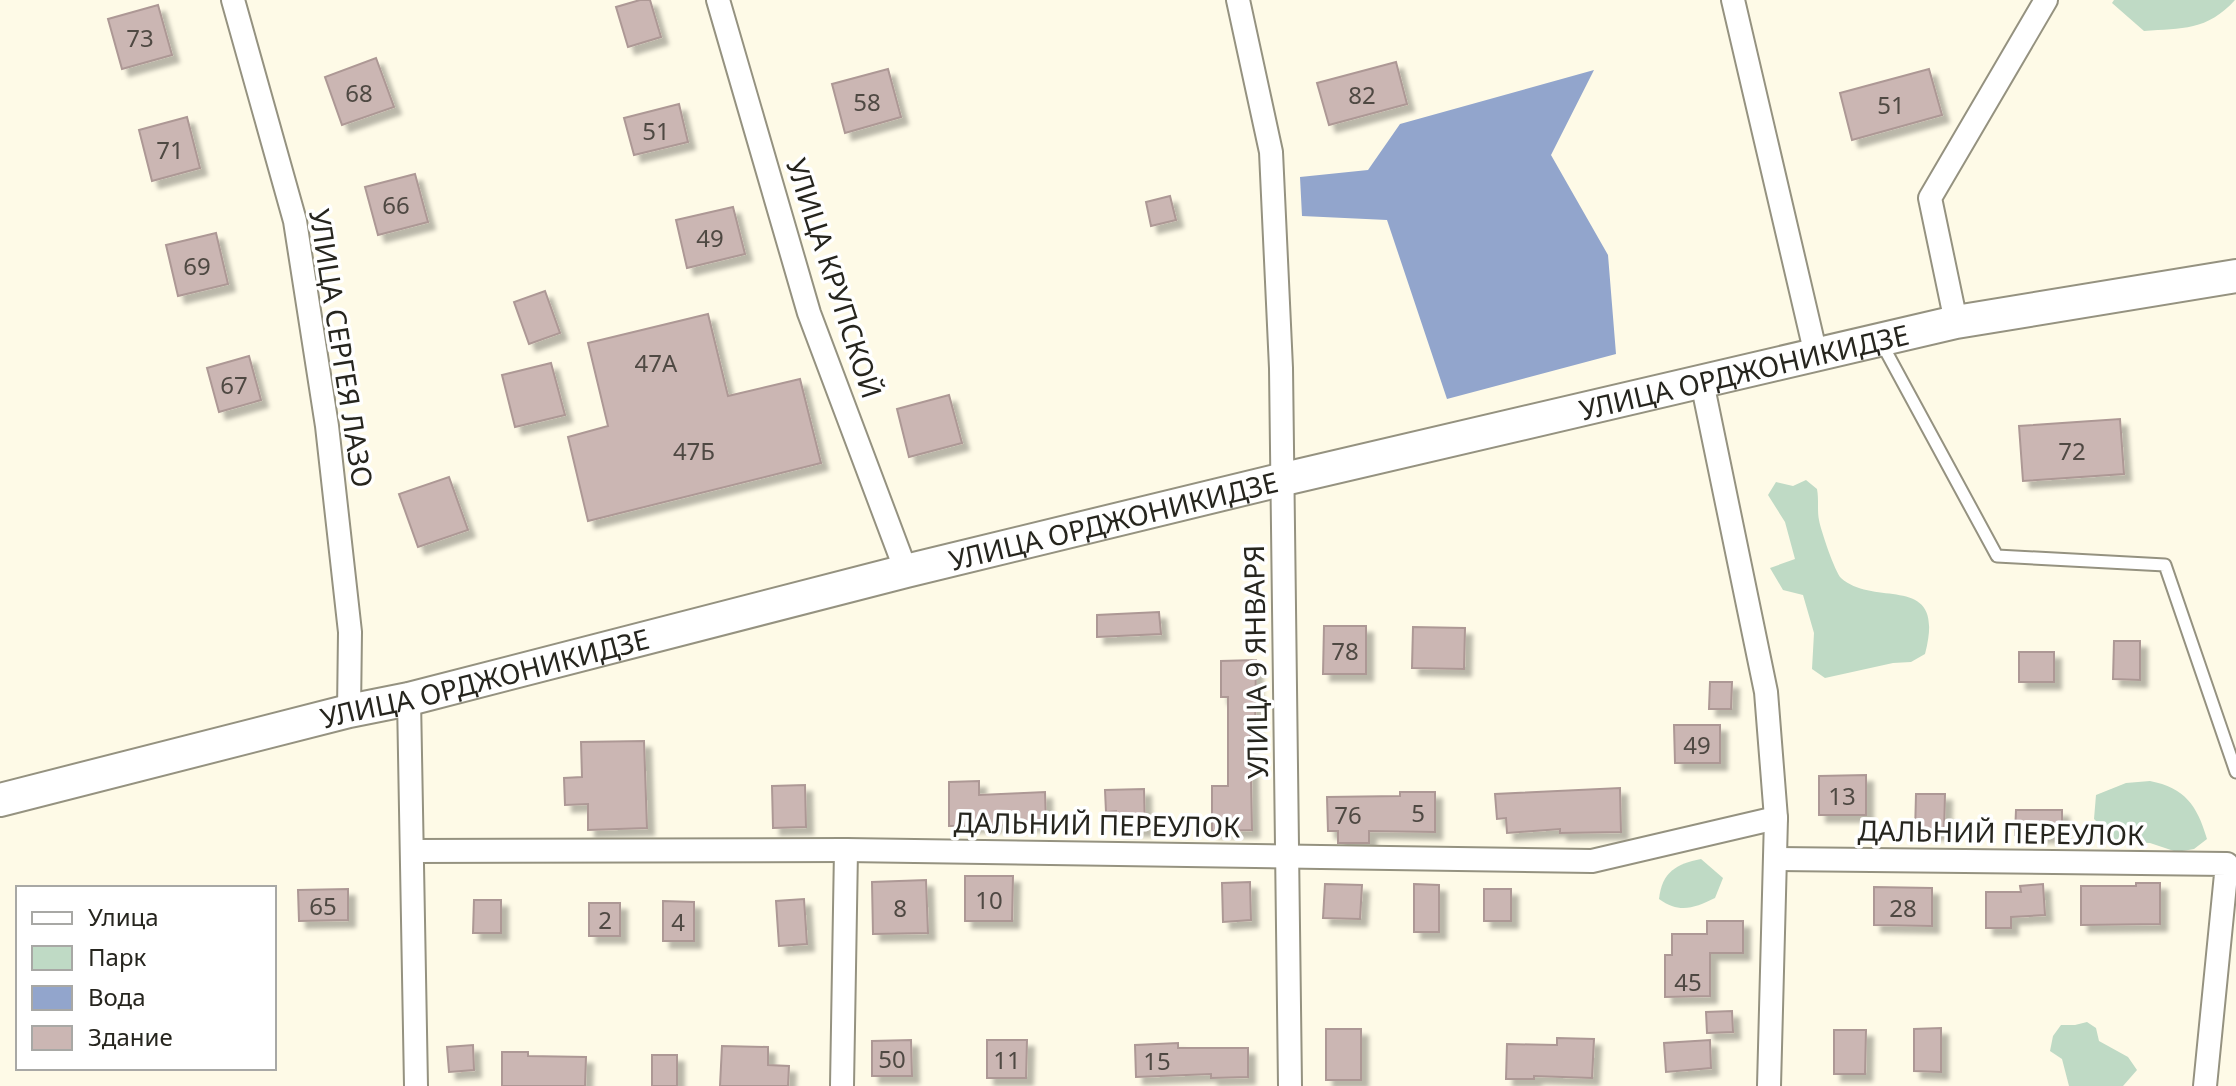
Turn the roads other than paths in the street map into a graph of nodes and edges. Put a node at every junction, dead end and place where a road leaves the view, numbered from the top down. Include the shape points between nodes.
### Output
1 (233, 0) edge
2 (718, 0) edge
3 (1238, 0) edge
4 (1733, 0) edge
5 (2046, 0) edge
6 (2236, 276) edge
7 (1956, 322) junction
8 (1880, 340) junction
9 (1816, 355) junction
10 (1702, 382) junction
11 (1280, 480) junction
12 (906, 571) junction
13 (409, 699) junction
14 (349, 711) junction
15 (2236, 772) edge
16 (0, 800) edge
17 (1776, 818) junction
18 (846, 850) junction
19 (412, 851) junction
20 (1289, 858) junction
21 (1775, 859) junction
22 (416, 1086) edge
23 (842, 1086) edge
24 (1290, 1086) edge
25 (1769, 1086) edge
26 (2205, 1086) edge

1 - 14 street, УЛИЦА СЕРГЕЯ ЛАЗО via 295,221 327,426 350,632
2 - 12 street, УЛИЦА КРУПСКОЙ via 809,313
3 - 11 street, УЛИЦА 9 ЯНВАРЯ via 1271,152 1281,368
4 - 9 street
5 - 7 street via 1930,198
6 - 7 main road, УЛИЦА ОРДЖОНИКИДЗЕ
7 - 8 main road, УЛИЦА ОРДЖОНИКИДЗЕ
8 - 9 main road, УЛИЦА ОРДЖОНИКИДЗЕ
8 - 15 lane via 1997,556 2165,565
9 - 10 main road, УЛИЦА ОРДЖОНИКИДЗЕ
10 - 11 main road, УЛИЦА ОРДЖОНИКИДЗЕ
10 - 17 street via 1766,692
11 - 12 main road, УЛИЦА ОРДЖОНИКИДЗЕ
11 - 20 street, УЛИЦА 9 ЯНВАРЯ
12 - 13 main road, УЛИЦА ОРДЖОНИКИДЗЕ
13 - 14 main road, УЛИЦА ОРДЖОНИКИДЗЕ
13 - 19 street
14 - 16 main road, УЛИЦА ОРДЖОНИКИДЗЕ
17 - 20 street, ДАЛЬНИЙ ПЕРЕУЛОК via 1592,861
17 - 21 street
18 - 19 street, ДАЛЬНИЙ ПЕРЕУЛОК
18 - 20 street, ДАЛЬНИЙ ПЕРЕУЛОК
18 - 23 street
19 - 22 street
20 - 24 street, УЛИЦА 9 ЯНВАРЯ
21 - 25 street
21 - 26 street, ДАЛЬНИЙ ПЕРЕУЛОК via 2227,864

